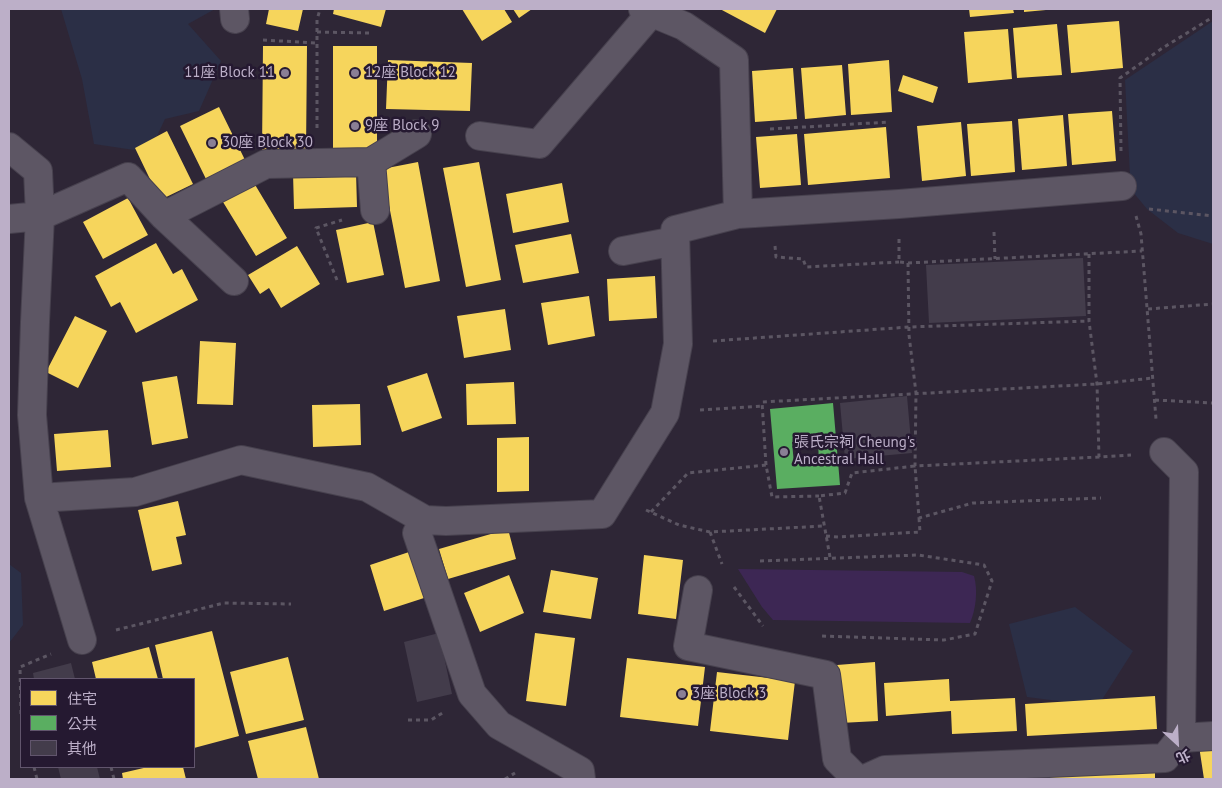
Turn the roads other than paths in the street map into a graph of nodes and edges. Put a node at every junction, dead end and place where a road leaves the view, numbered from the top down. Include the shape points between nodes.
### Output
1 (647, 11) edge
2 (417, 134) dead end
3 (480, 136) dead end
4 (9, 147) edge
5 (371, 162) junction
6 (1128, 196) road end
7 (375, 210) road end
8 (738, 214) junction
9 (40, 216) junction
10 (164, 216) junction
11 (9, 219) edge
12 (675, 242) junction
13 (624, 251) dead end
14 (234, 281) dead end
15 (1164, 452) road end
16 (39, 498) junction
17 (425, 520) junction
18 (698, 590) dead end
19 (82, 640) road end
20 (1213, 736) edge
21 (1181, 738) junction
22 (581, 779) edge
23 (857, 779) edge
24 (865, 779) edge

1 - 3 street via 539,144
1 - 8 street via 684,26 734,60
2 - 5 street
4 - 9 street via 38,172
5 - 7 street
5 - 10 street via 266,164
6 - 8 street via 899,204
8 - 12 street via 675,230
9 - 10 street via 128,177
9 - 11 street
9 - 16 street via 32,415
10 - 14 street
12 - 13 street
12 - 17 street via 678,344 665,413 602,514
15 - 21 street via 1184,472
16 - 17 street via 135,492 240,460 367,487
16 - 19 street
17 - 22 street via 417,533 472,694 499,725 580,771
18 - 23 street via 688,646 826,675 836,759
20 - 21 street
21 - 24 street via 1164,758 885,770

